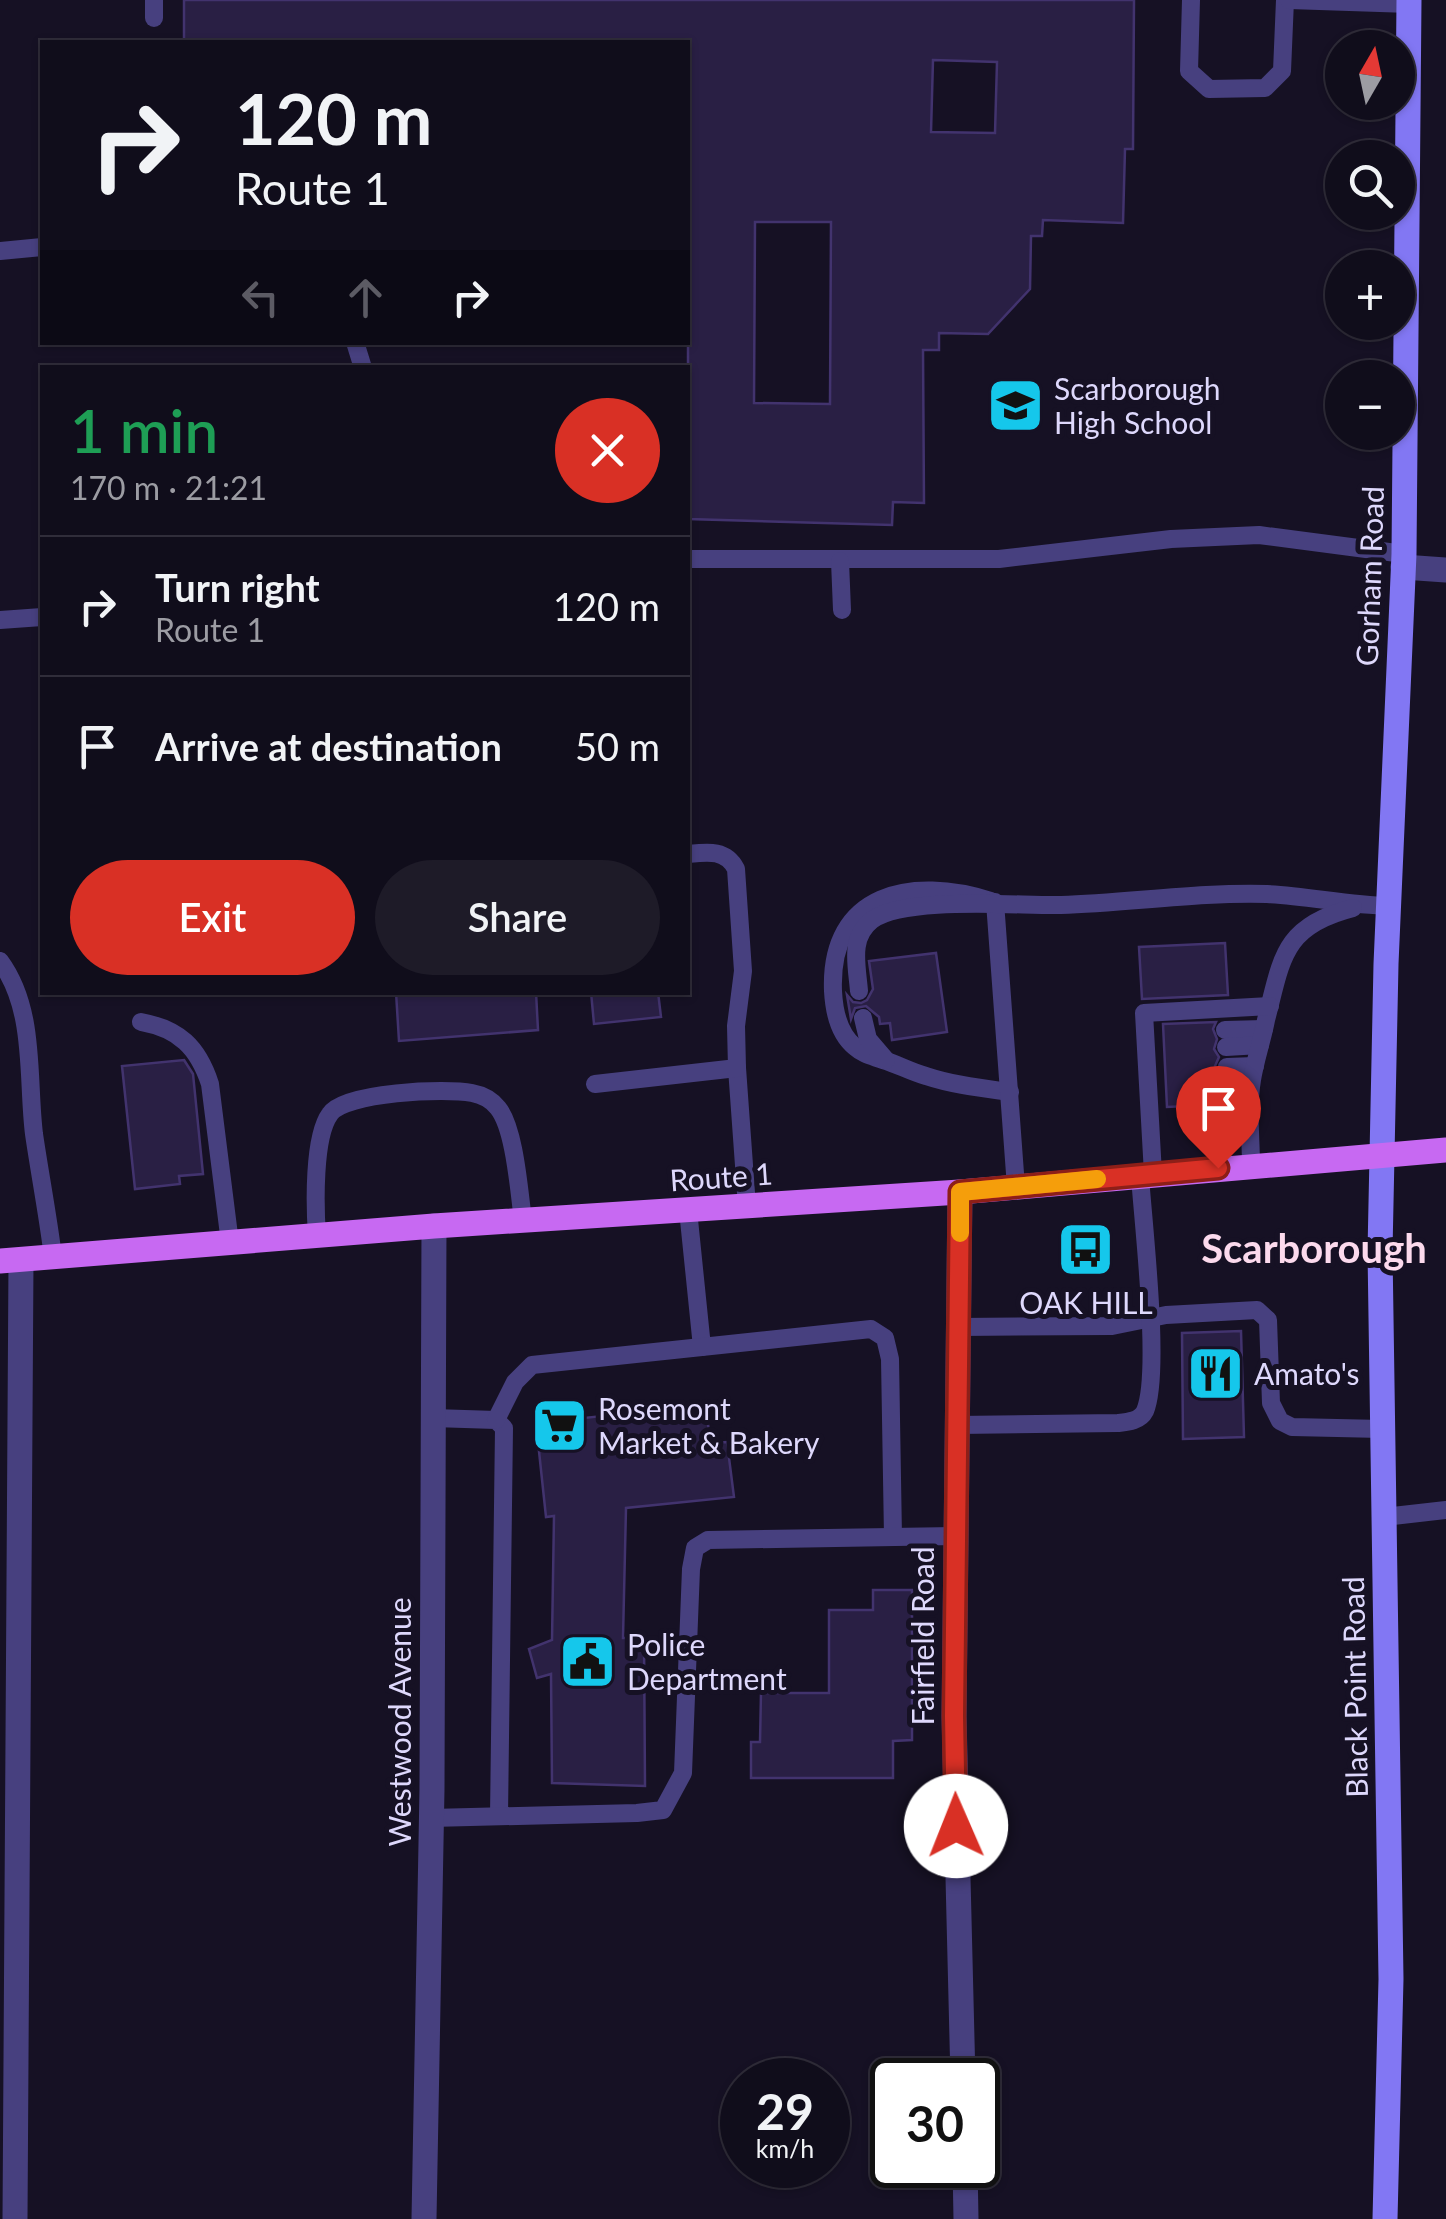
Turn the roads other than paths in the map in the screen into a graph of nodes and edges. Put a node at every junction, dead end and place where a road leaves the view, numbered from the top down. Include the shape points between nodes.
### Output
1 (1191, 0) edge
2 (1287, 0) edge
3 (1410, 2) edge
4 (40, 247) edge
5 (0, 251) edge
6 (690, 559) edge
7 (840, 560) junction
8 (1404, 560) junction
9 (1446, 570) edge
10 (842, 610) dead end
11 (40, 617) edge
12 (0, 620) edge
13 (690, 854) edge
14 (995, 902) junction
15 (1376, 906) junction
16 (0, 961) edge
17 (860, 991) dead end
18 (1270, 1006) junction
19 (864, 1018) dead end
20 (141, 1022) dead end
21 (1262, 1037) junction
22 (1226, 1038) dead end
23 (887, 1060) junction
24 (737, 1068) junction
25 (1253, 1075) junction
26 (1227, 1076) dead end
27 (595, 1084) dead end
28 (1010, 1092) junction
29 (1446, 1150) edge
30 (1382, 1154) junction
31 (1251, 1165) junction
32 (1146, 1175) junction
33 (1016, 1187) junction
34 (960, 1192) junction
35 (748, 1207) junction
36 (688, 1210) junction
37 (524, 1220) junction
38 (434, 1226) junction
39 (316, 1236) junction
40 (230, 1243) junction
41 (53, 1257) junction
42 (11, 1261) edge
43 (1149, 1319) junction
44 (958, 1326) junction
45 (702, 1347) junction
46 (434, 1418) junction
47 (496, 1420) junction
48 (957, 1426) junction
49 (1382, 1429) junction
50 (1446, 1510) edge
51 (1384, 1517) junction
52 (956, 1536) junction
53 (893, 1537) junction
54 (498, 1816) junction
55 (431, 1818) junction
56 (962, 2058) edge
57 (965, 2188) edge
58 (16, 2219) edge
59 (424, 2219) edge
60 (966, 2219) edge
61 (1385, 2219) edge

1 - 2 lane via 1189,71 1209,89 1265,88 1282,71
2 - 3 lane
3 - 8 main road, Gorham Road
4 - 5 lane
6 - 7 lane
7 - 8 lane via 1000,560 1171,538 1259,535
7 - 10 lane
8 - 9 street
8 - 15 main road, Gorham Road
11 - 12 lane
13 - 24 lane via 724,855 736,869 743,971
14 - 15 lane via 1266,894
14 - 17 lane via 881,915 855,946
14 - 23 lane via 952,891 895,894 869,905 845,927 835,966 836,1013 855,1048
14 - 28 lane
15 - 18 lane via 1325,918 1297,938 1276,969
15 - 30 main road, Gorham Road
16 - 41 lane via 24,1017
18 - 21 lane
18 - 32 lane via 1144,1013 1157,1079
19 - 23 lane via 868,1039
20 - 40 lane via 180,1034 203,1064
21 - 22 lane
21 - 25 lane
23 - 28 lane via 927,1076
24 - 27 lane
24 - 35 lane
25 - 26 lane
25 - 31 lane
28 - 33 lane
29 - 30 main road, Route 1
30 - 31 main road, Route 1
30 - 49 main road, Black Point Road
31 - 32 main road, Route 1
32 - 33 main road, Route 1
32 - 43 lane
33 - 34 main road, Route 1
34 - 35 main road, Route 1
34 - 44 street, Fairfield Road
35 - 36 main road, Route 1
36 - 37 main road, Route 1
36 - 45 lane
37 - 38 main road, Route 1
37 - 39 lane via 508,1132 488,1098 455,1091 359,1098 338,1104 327,1116 316,1177
38 - 39 main road, Route 1
38 - 46 street, Westwood Avenue
39 - 40 main road, Route 1
40 - 41 main road, Route 1
41 - 42 main road, Route 1
42 - 58 street
43 - 44 lane via 1112,1326
43 - 48 lane via 1150,1378 1140,1418 1118,1424
43 - 49 lane via 1257,1310 1268,1320 1271,1403 1280,1420 1292,1427
44 - 48 street, Fairfield Road
45 - 47 lane via 532,1365
45 - 53 lane via 871,1329 885,1338
46 - 47 lane
46 - 55 street, Westwood Avenue
47 - 54 lane via 504,1428
48 - 52 street, Fairfield Road
49 - 51 main road, Black Point Road
50 - 51 lane
51 - 61 main road, Black Point Road via 1391,1979
52 - 53 lane
52 - 56 street, Fairfield Road
53 - 54 lane via 708,1540 695,1548 683,1772 663,1810
54 - 55 lane
55 - 59 street, Westwood Avenue
57 - 60 street

